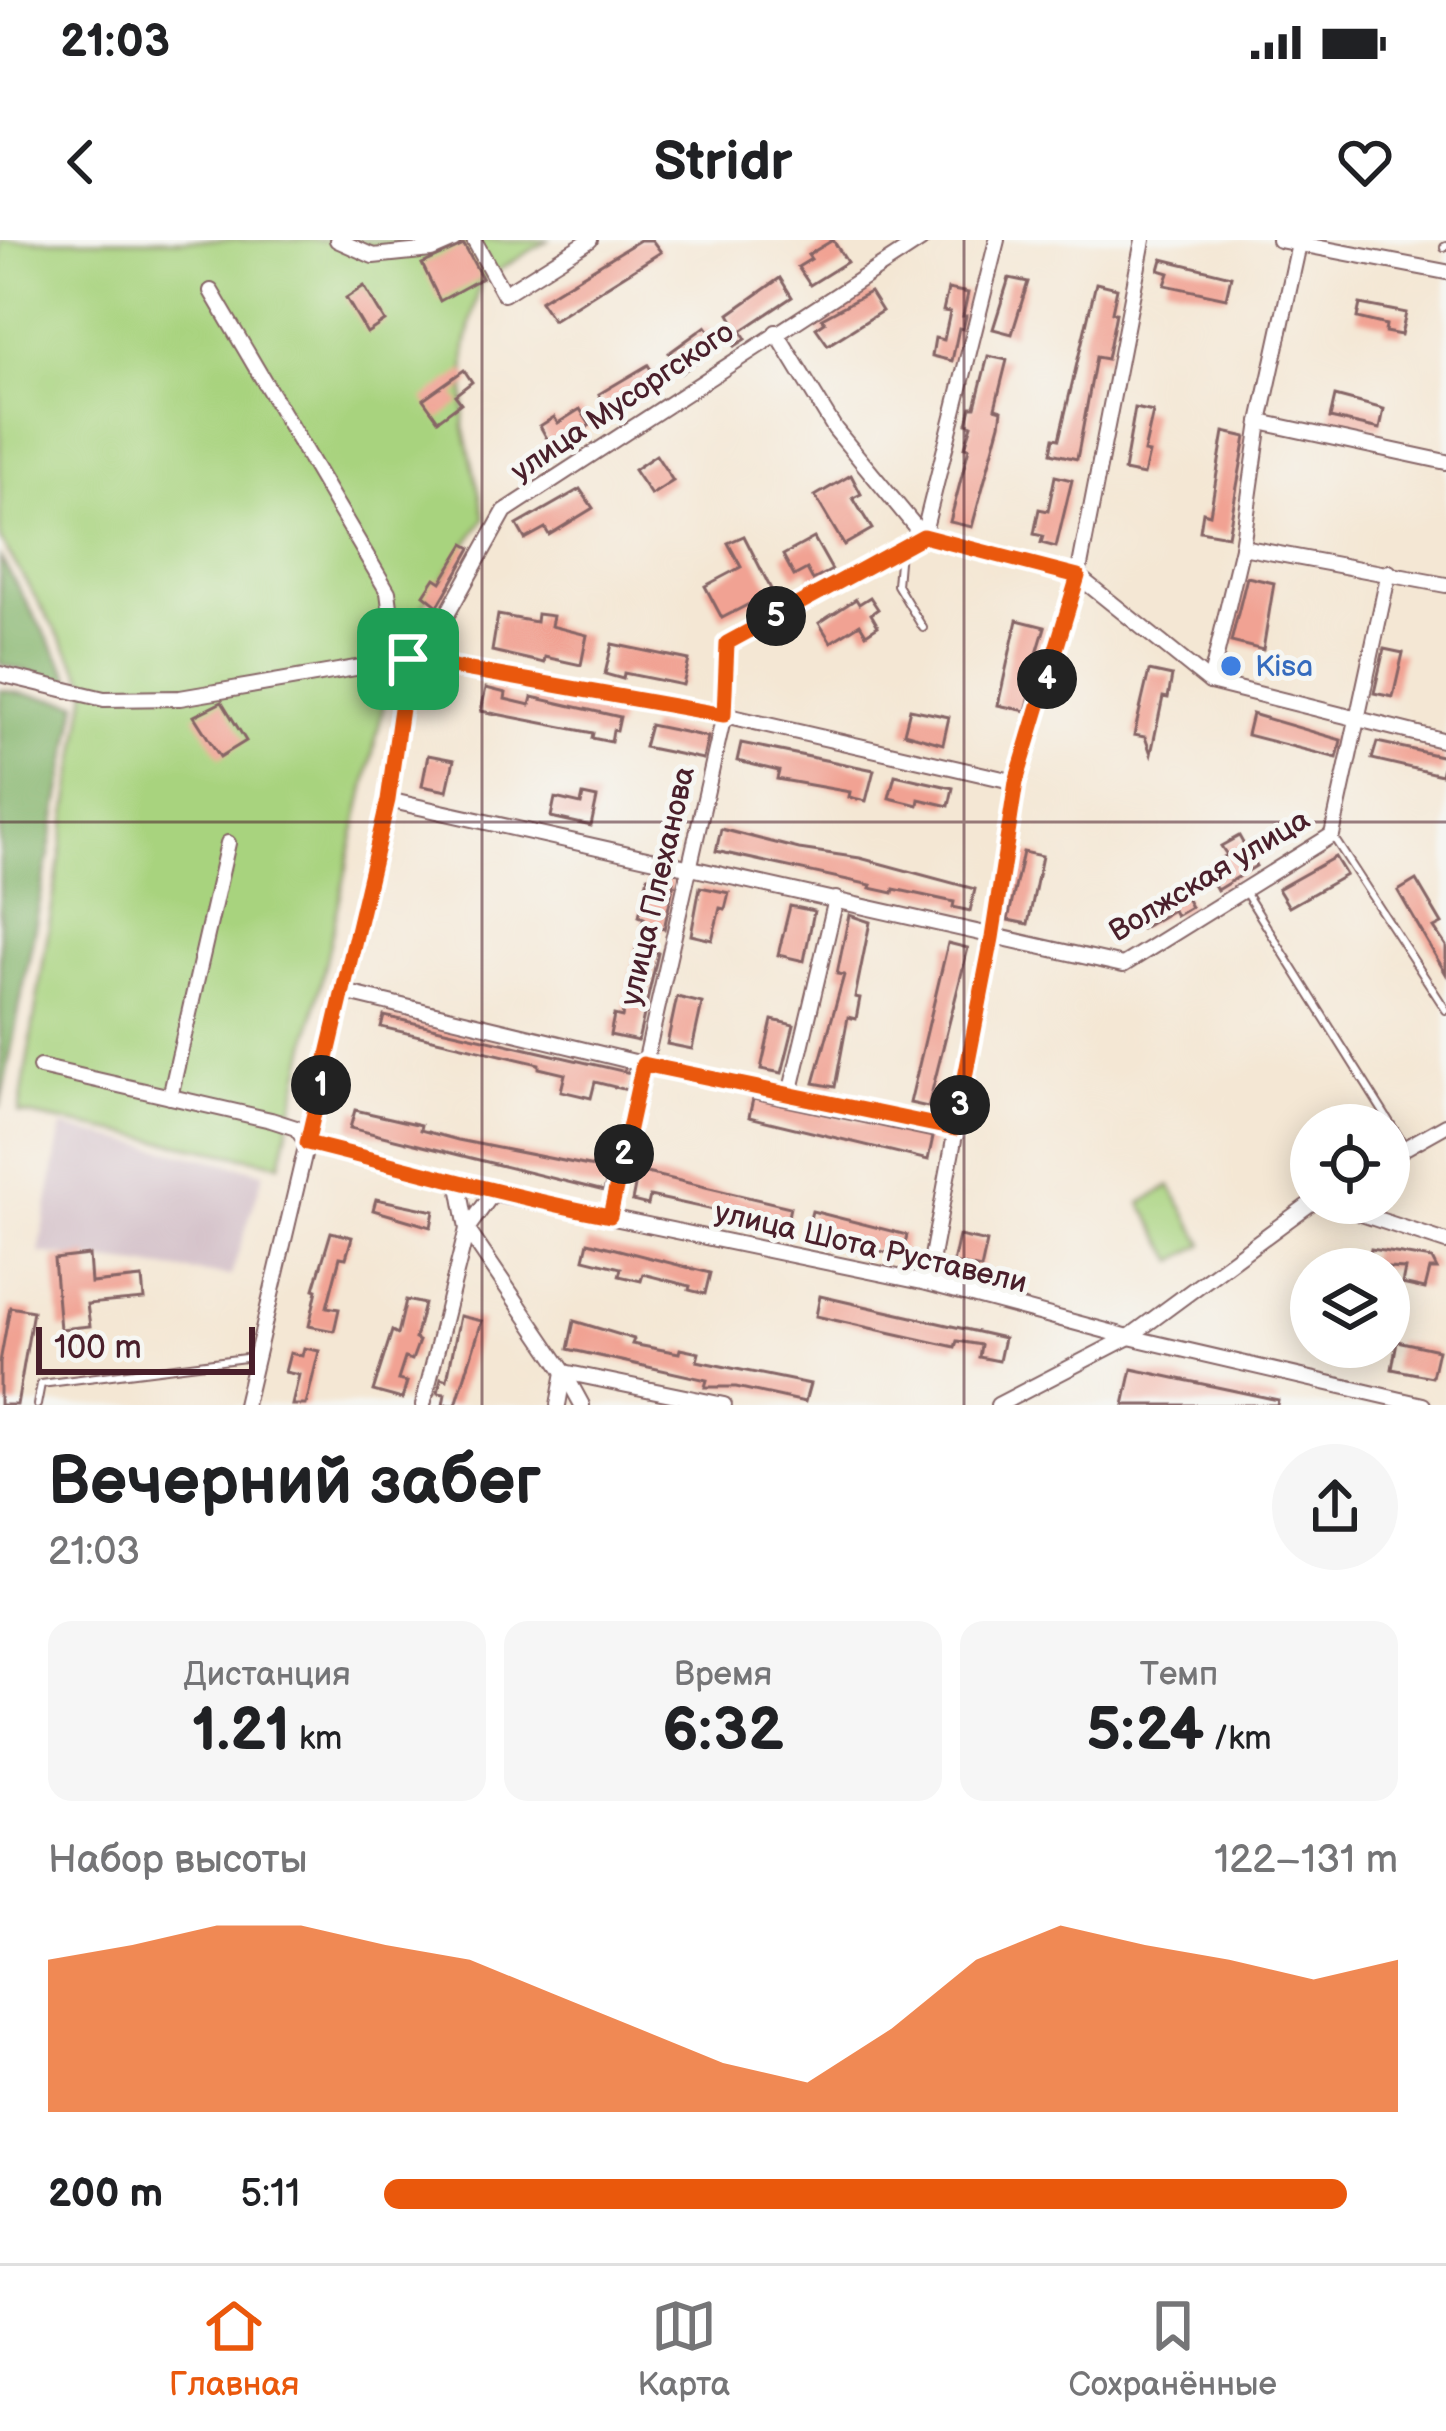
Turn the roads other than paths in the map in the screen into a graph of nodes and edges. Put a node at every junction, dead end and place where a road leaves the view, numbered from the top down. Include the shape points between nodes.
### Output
1 (337, 240) edge
2 (454, 240) edge
3 (474, 240) edge
4 (590, 240) edge
5 (921, 240) edge
6 (997, 240) edge
7 (1143, 240) edge
8 (1280, 240) edge
9 (1299, 244) junction
10 (1446, 272) edge
11 (211, 291) dead end
12 (776, 332) junction
13 (1259, 422) junction
14 (1446, 462) edge
15 (923, 536) junction
16 (900, 547) junction
17 (1241, 547) junction
18 (1389, 572) junction
19 (1078, 576) junction
20 (1446, 585) edge
21 (923, 628) dead end
22 (403, 660) junction
23 (0, 674) edge
24 (1210, 682) junction
25 (724, 715) junction
26 (1358, 719) junction
27 (1446, 741) edge
28 (1016, 782) junction
29 (388, 800) junction
30 (1333, 835) junction
31 (228, 843) dead end
32 (690, 867) junction
33 (1244, 889) junction
34 (836, 898) junction
35 (992, 938) junction
36 (344, 992) junction
37 (1446, 1010) edge
38 (643, 1064) junction
39 (40, 1067) dead end
40 (790, 1094) junction
41 (170, 1096) junction
42 (1378, 1104) edge
43 (1446, 1125) edge
44 (955, 1129) junction
45 (307, 1143) junction
46 (1410, 1144) edge
47 (458, 1180) junction
48 (493, 1193) junction
49 (610, 1216) junction
50 (1290, 1218) edge
51 (1392, 1224) edge
52 (467, 1229) junction
53 (1446, 1242) edge
54 (927, 1283) junction
55 (1129, 1337) junction
56 (256, 1357) junction
57 (565, 1372) junction
58 (37, 1405) edge
59 (245, 1405) edge
60 (423, 1405) edge
61 (557, 1405) edge
62 (582, 1405) edge
63 (724, 1405) edge
64 (998, 1405) edge
65 (1423, 1405) edge

1 - 2 street via 373,256
3 - 4 street via 504,295
5 - 12 street, улица Мусоргского
6 - 15 street
7 - 19 street
8 - 9 street
9 - 10 street
9 - 13 street
11 - 22 street via 388,592
12 - 15 street via 835,430
12 - 22 street, улица Мусоргского via 505,511 430,645
13 - 14 street
13 - 17 street
15 - 16 street, улица Плеханова
15 - 19 street
16 - 21 lane via 896,584
16 - 25 street, улица Плеханова via 727,643
17 - 18 street
17 - 24 street
18 - 20 street
18 - 26 street, Волжская улица
19 - 24 street
19 - 28 street
22 - 23 street via 180,698 104,699
22 - 25 street
22 - 29 street
24 - 26 street
25 - 28 street
25 - 32 street, улица Плеханова
26 - 27 street
26 - 30 street, Волжская улица
28 - 35 street
29 - 32 street, Волжская улица
29 - 36 street
30 - 33 street, Волжская улица
30 - 37 lane
31 - 41 street
32 - 34 street, Волжская улица
32 - 38 street, улица Плеханова
33 - 35 street, Волжская улица via 1123,965
33 - 42 lane
34 - 35 street, Волжская улица
34 - 40 street
35 - 44 street
36 - 38 street
36 - 45 street
38 - 40 street
38 - 49 street, улица Плеханова
39 - 41 street, улица Шота Руставели
40 - 44 street
41 - 45 street, улица Шота Руставели via 296,1128
43 - 46 street
44 - 54 street
45 - 47 street, улица Шота Руставели
45 - 56 street
47 - 48 street, улица Шота Руставели
47 - 52 street
48 - 49 street, улица Шота Руставели
48 - 52 street
49 - 54 street, улица Шота Руставели
50 - 55 street
51 - 53 street
52 - 57 street
52 - 60 street
54 - 55 street, улица Шота Руставели
55 - 64 street
55 - 65 street, улица Шота Руставели
56 - 58 lane via 41,1384
56 - 59 street
57 - 61 street
57 - 62 street
57 - 63 street

